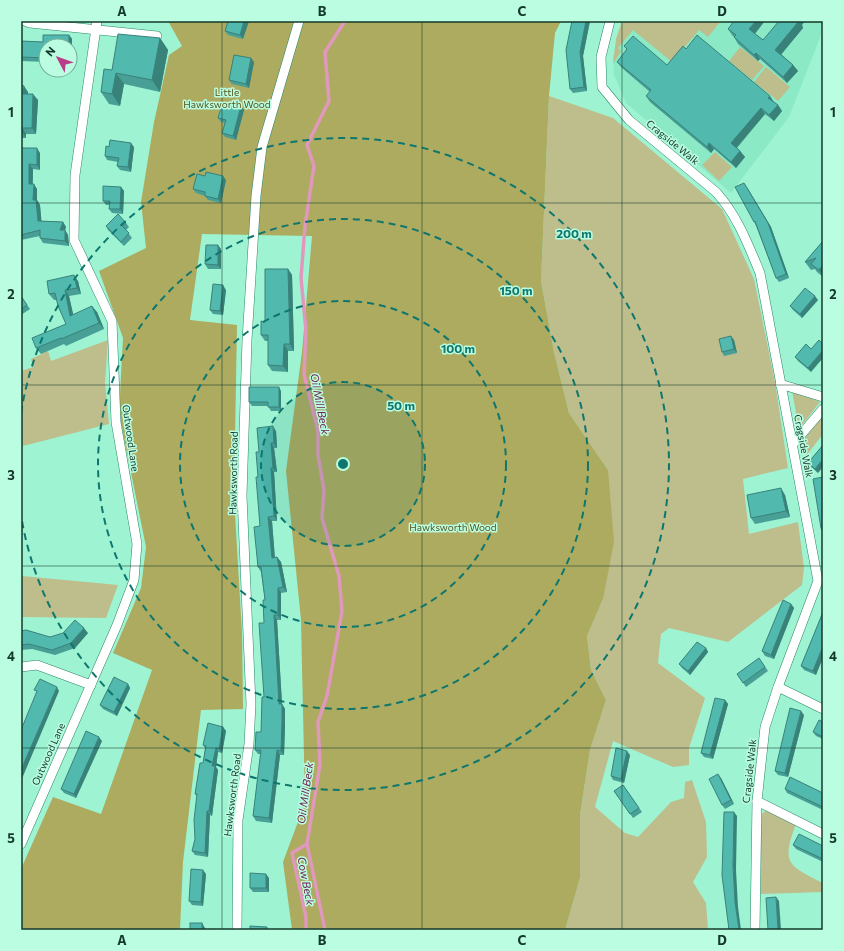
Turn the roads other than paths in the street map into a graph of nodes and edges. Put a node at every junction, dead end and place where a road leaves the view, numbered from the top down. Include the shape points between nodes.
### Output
1 (25, 21) edge
2 (299, 21) edge
3 (610, 21) edge
4 (97, 26) edge
5 (157, 36) edge
6 (780, 384) junction
7 (823, 397) edge
8 (823, 409) edge
9 (793, 444) junction
10 (821, 582) edge
11 (21, 667) edge
12 (91, 684) junction
13 (778, 687) junction
14 (823, 709) edge
15 (756, 801) junction
16 (823, 834) edge
17 (21, 844) edge
18 (237, 930) edge
19 (755, 930) edge

1 - 4 street
2 - 18 street, Hawksworth Road via 262,147 256,196 247,340 242,496 250,712 249,744 238,820
3 - 6 street, Cragside Walk via 601,57 602,86 629,120 728,204 760,273
4 - 5 street
4 - 12 street, Outwood Lane via 75,175 74,240 112,321 116,422 136,544 134,580
6 - 7 street
6 - 9 street, Cragside Walk
8 - 9 street
9 - 10 street, Cragside Walk
10 - 13 street, Cragside Walk
11 - 12 street via 37,665
12 - 17 street, Outwood Lane
13 - 14 street
13 - 15 street, Cragside Walk via 765,727
15 - 16 street
15 - 19 street, Cragside Walk

